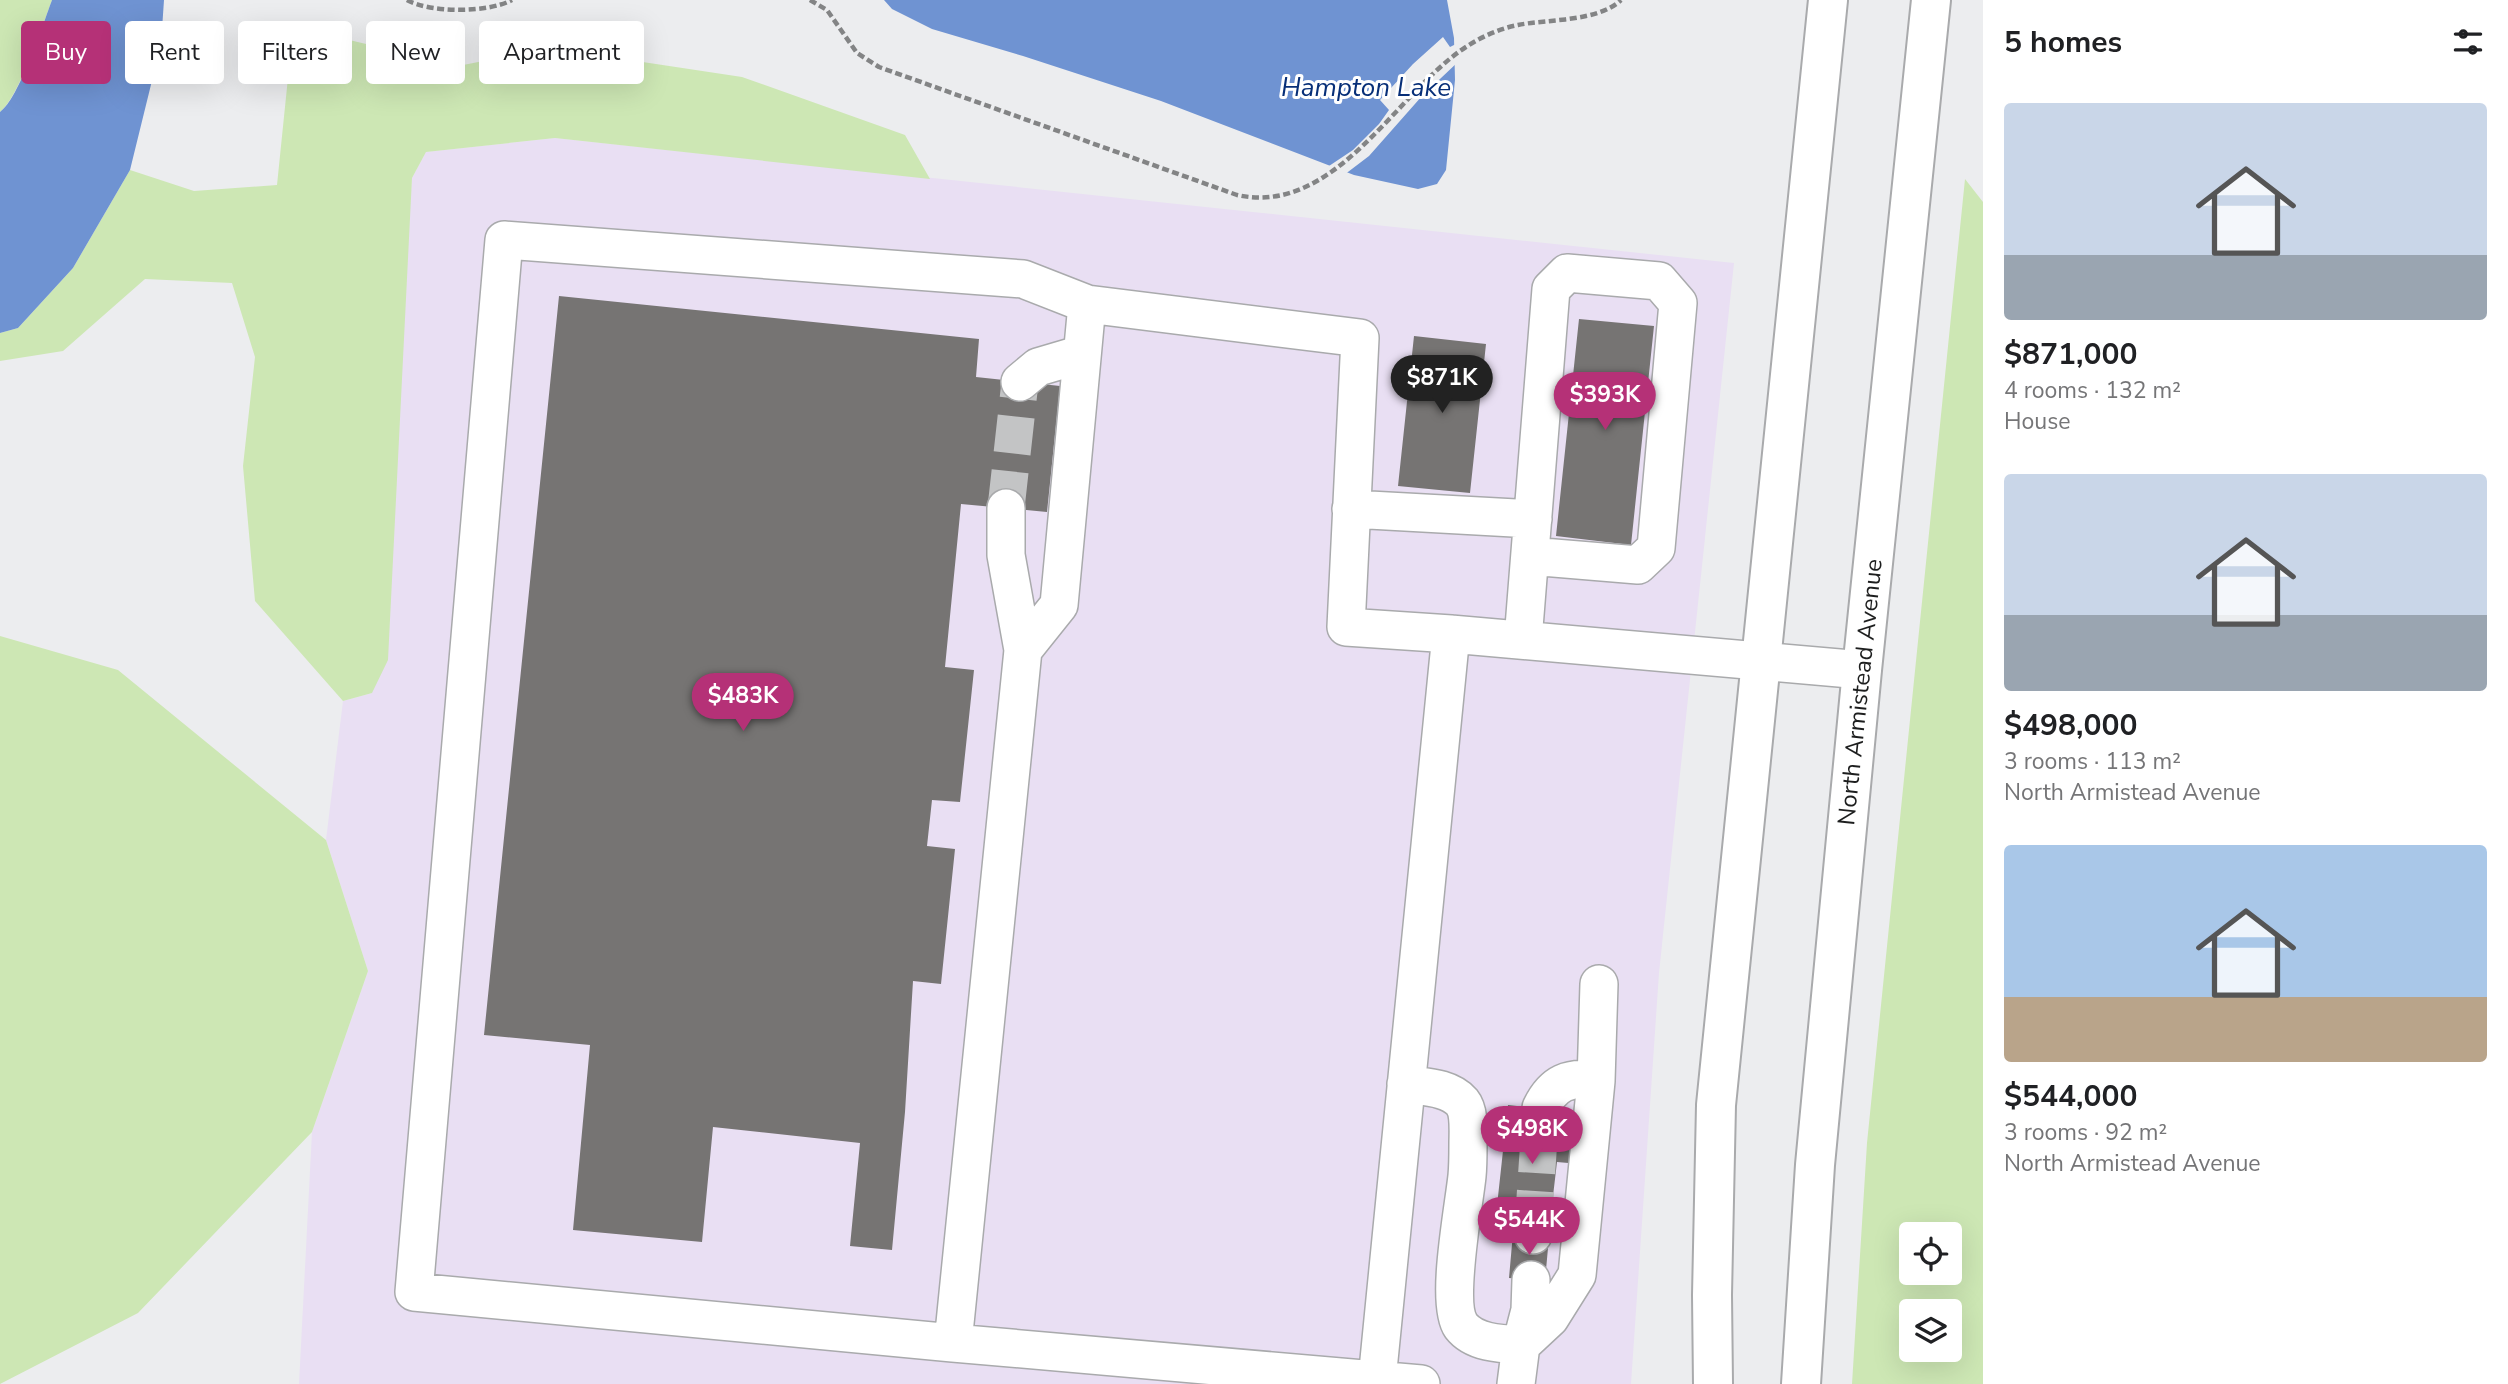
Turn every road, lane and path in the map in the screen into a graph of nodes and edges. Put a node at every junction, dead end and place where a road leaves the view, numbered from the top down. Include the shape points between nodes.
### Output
1 (407, 0) edge
2 (512, 0) edge
3 (810, 0) edge
4 (1620, 0) edge
5 (1828, 0) edge
6 (1931, 0) edge
7 (1087, 304) junction
8 (1082, 354) junction
9 (1020, 382) dead end
10 (1006, 508) tunnel mouth
11 (1351, 509) junction
12 (1533, 519) junction
13 (1530, 556) junction
14 (1451, 634) junction
15 (1524, 640) junction
16 (1023, 650) junction
17 (1759, 660) junction
18 (1862, 670) junction
19 (1599, 984) dead end
20 (1596, 1081) junction
21 (1406, 1084) junction
22 (1541, 1108) tunnel mouth
23 (1531, 1280) dead end
24 (953, 1343) junction
25 (1521, 1345) junction
26 (1377, 1380) junction
27 (1421, 1384) edge
28 (1516, 1384) edge
29 (1713, 1384) edge
30 (1801, 1384) edge

1 - 2 path via 419,6 473,9
3 - 4 path via 827,10 857,53 878,68 1237,195 1266,198 1312,182 1349,161 1417,89 1478,40 1516,25 1601,12
5 - 17 main road
6 - 18 main road, North Armistead Avenue
7 - 8 lane
7 - 11 lane via 1360,338
7 - 24 lane via 1023,279 504,240 414,1292
8 - 9 lane via 1038,367
8 - 16 lane via 1059,605
10 - 16 lane via 1006,555
11 - 12 lane
11 - 14 lane via 1346,627
12 - 13 lane
12 - 13 lane via 1551,289 1567,273 1659,281 1678,303 1656,548 1639,565
13 - 15 lane
14 - 15 lane
14 - 21 lane
15 - 17 lane
16 - 24 lane
17 - 18 lane
17 - 29 main road via 1716,1105
18 - 30 main road, North Armistead Avenue via 1815,1166
19 - 20 lane
20 - 22 lane via 1579,1078 1562,1083 1548,1093
20 - 25 lane via 1577,1275 1550,1318
21 - 25 lane via 1449,1092 1463,1103 1468,1123 1455,1312 1472,1336
21 - 26 lane
23 - 25 lane via 1530,1310
24 - 26 lane
25 - 28 lane
26 - 27 lane

